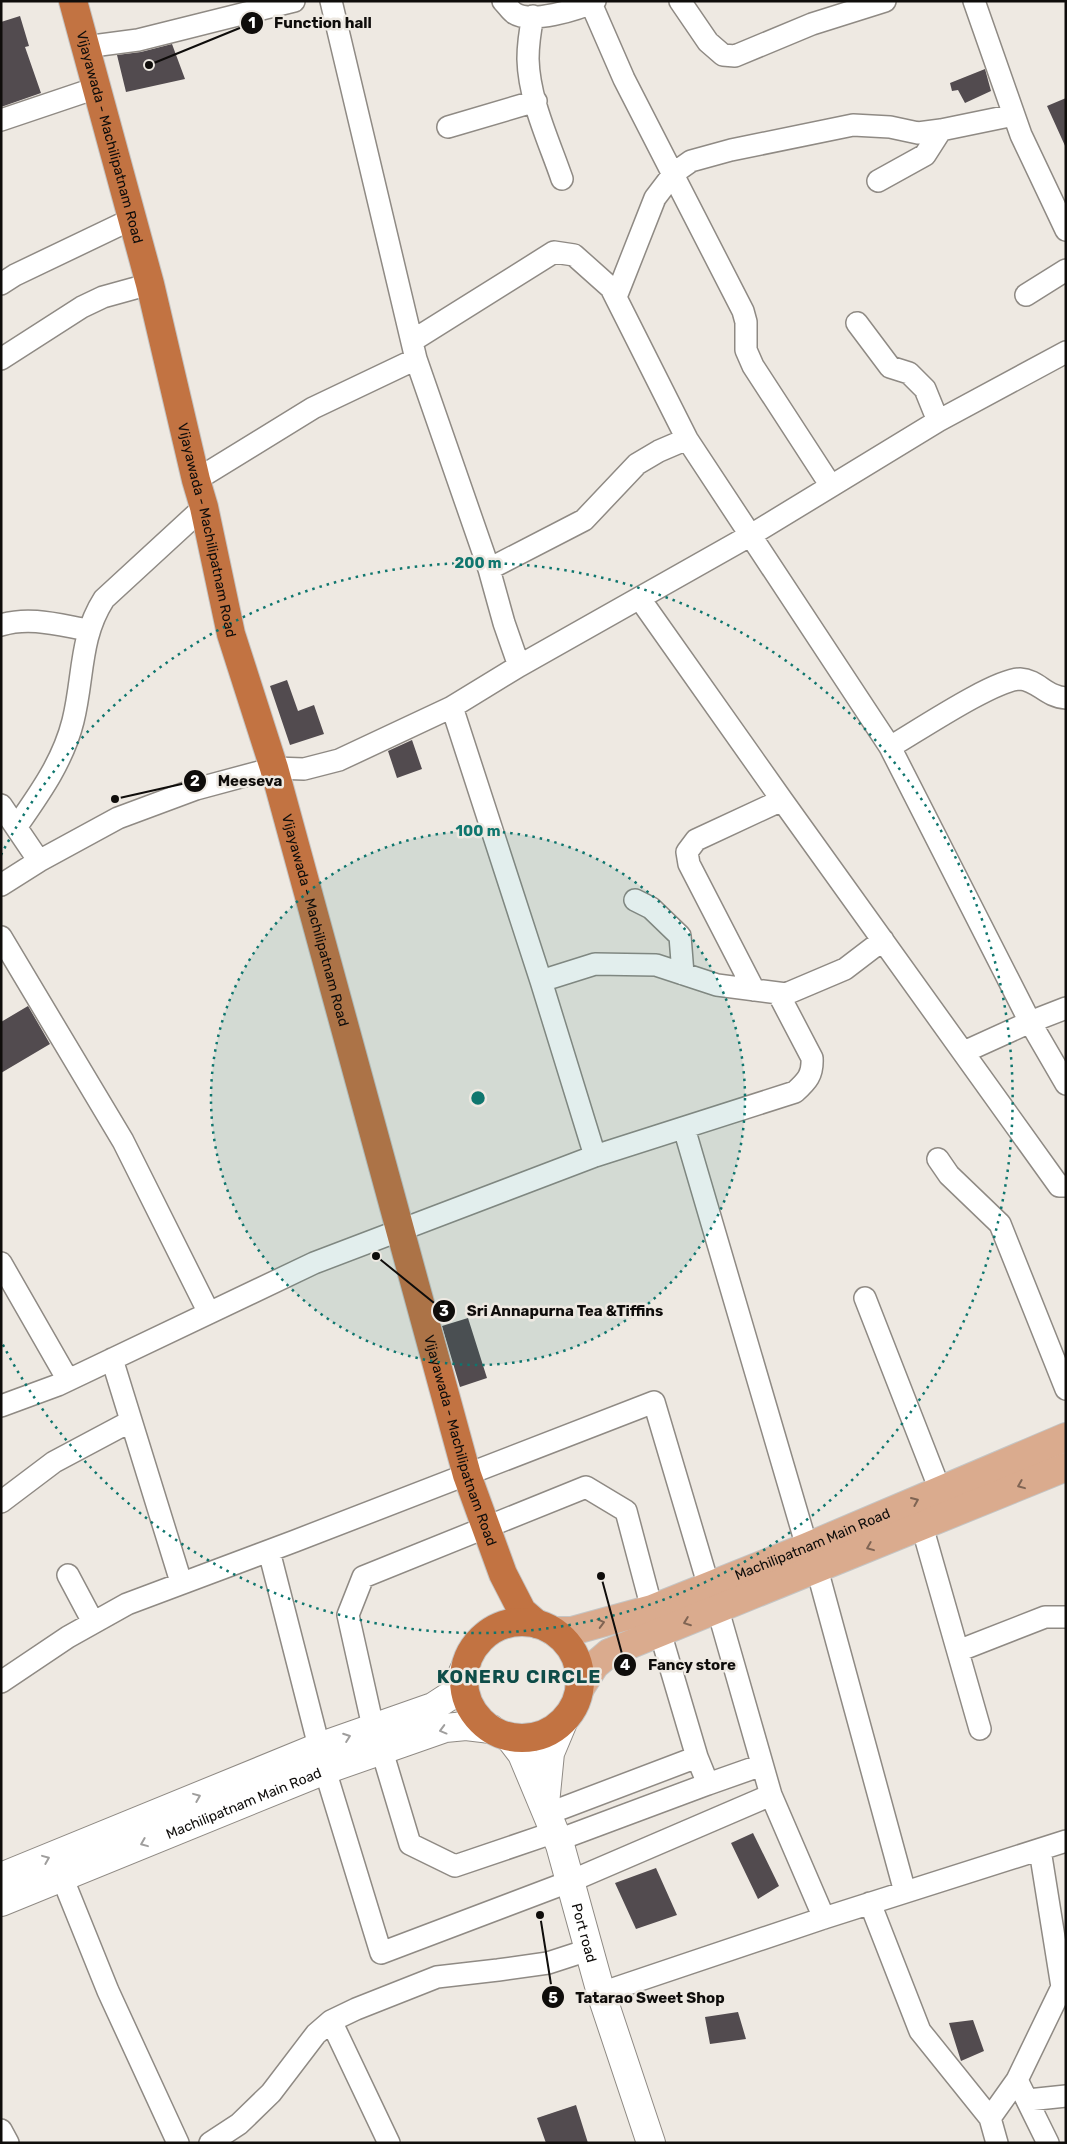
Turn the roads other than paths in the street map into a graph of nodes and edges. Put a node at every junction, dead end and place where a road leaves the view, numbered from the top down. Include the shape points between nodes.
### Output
1 (72, 1) edge
2 (294, 1) edge
3 (331, 1) edge
4 (503, 1) edge
5 (680, 1) edge
6 (885, 1) edge
7 (974, 1) edge
8 (592, 2) edge
9 (533, 16) junction
10 (85, 47) junction
11 (96, 88) junction
12 (536, 102) junction
13 (1014, 115) junction
14 (1, 120) edge
15 (448, 127) dead end
16 (941, 130) junction
17 (674, 173) junction
18 (562, 179) dead end
19 (878, 181) dead end
20 (1058, 194) edge
21 (132, 220) junction
22 (1066, 230) edge
23 (1066, 270) edge
24 (1, 284) edge
25 (150, 284) junction
26 (1026, 295) dead end
27 (616, 297) junction
28 (857, 323) dead end
29 (414, 350) junction
30 (1066, 352) edge
31 (1, 359) edge
32 (938, 421) junction
33 (688, 440) junction
34 (196, 480) junction
35 (831, 486) junction
36 (204, 507) junction
37 (751, 535) junction
38 (490, 570) junction
39 (640, 599) junction
40 (1, 625) edge
41 (88, 630) junction
42 (519, 666) junction
43 (1066, 698) edge
44 (452, 707) junction
45 (890, 747) junction
46 (274, 768) junction
47 (782, 800) junction
48 (1, 805) edge
49 (17, 826) junction
50 (39, 861) junction
51 (1, 885) edge
52 (635, 900) dead end
53 (1, 937) edge
54 (883, 940) junction
55 (683, 974) junction
56 (541, 981) junction
57 (754, 990) junction
58 (778, 993) junction
59 (1066, 1008) edge
60 (1030, 1022) junction
61 (964, 1052) junction
62 (1066, 1084) edge
63 (684, 1128) junction
64 (595, 1156) junction
65 (938, 1159) dead end
66 (1066, 1186) edge
67 (400, 1229) junction
68 (1, 1263) edge
69 (865, 1298) dead end
70 (209, 1313) junction
71 (112, 1359) junction
72 (68, 1380) junction
73 (1066, 1389) edge
74 (1, 1406) edge
75 (131, 1420) junction
76 (1066, 1437) edge
77 (1066, 1467) edge
78 (467, 1476) junction
79 (940, 1490) junction
80 (1, 1502) edge
81 (922, 1526) junction
82 (485, 1528) junction
83 (269, 1551) junction
84 (812, 1558) junction
85 (503, 1574) junction
86 (68, 1575) dead end
87 (181, 1582) junction
88 (714, 1598) junction
89 (1066, 1617) edge
90 (656, 1621) junction
91 (94, 1622) junction
92 (495, 1628) junction
93 (545, 1628) junction
94 (958, 1651) junction
95 (465, 1668) junction
96 (1, 1682) edge
97 (580, 1690) junction
98 (563, 1722) junction
99 (980, 1729) dead end
100 (500, 1733) junction
101 (377, 1739) junction
102 (697, 1757) junction
103 (322, 1758) junction
104 (762, 1765) junction
105 (708, 1784) junction
106 (771, 1795) junction
107 (551, 1823) junction
108 (1066, 1841) edge
109 (1040, 1850) junction
110 (1, 1877) edge
111 (62, 1877) junction
112 (571, 1881) junction
113 (905, 1892) junction
114 (1, 1902) edge
115 (870, 1903) junction
116 (824, 1918) junction
117 (588, 1950) junction
118 (601, 1993) junction
119 (1061, 1997) edge
120 (331, 2021) junction
121 (1017, 2080) junction
122 (1066, 2096) edge
123 (1028, 2100) junction
124 (990, 2118) junction
125 (1, 2130) edge
126 (8, 2143) edge
127 (178, 2143) edge
128 (210, 2143) edge
129 (389, 2143) edge
130 (650, 2143) edge
131 (997, 2143) edge
132 (1048, 2143) edge

1 - 10 highway, Vijayawada - Machilipatnam Road
2 - 10 street via 138,40
3 - 29 street
4 - 9 street via 515,14
5 - 6 street via 708,42 723,55 734,56 812,24
7 - 13 street
8 - 9 street via 553,16
8 - 17 street via 624,79
9 - 12 street via 528,59
10 - 11 highway, Vijayawada - Machilipatnam Road
11 - 14 street
11 - 21 highway, Vijayawada - Machilipatnam Road
12 - 15 street
12 - 18 street
13 - 16 street
13 - 20 street
16 - 17 street via 918,133 890,127 853,125 731,150 691,161
16 - 19 street via 924,155
17 - 27 street via 655,198
17 - 35 street via 743,311 746,350 753,366
20 - 22 street
21 - 24 street
21 - 25 highway, Vijayawada - Machilipatnam Road
23 - 26 street
25 - 31 street via 103,297 82,307
25 - 34 highway, Vijayawada - Machilipatnam Road
27 - 29 street via 611,288 574,255 554,252
27 - 33 street
28 - 32 street via 890,368 909,373 925,389
29 - 34 street
29 - 38 street
30 - 32 street
32 - 35 street
33 - 37 street
33 - 38 street via 637,464 584,520
34 - 36 highway, Vijayawada - Machilipatnam Road
35 - 37 street
36 - 41 street via 104,599
36 - 46 highway, Vijayawada - Machilipatnam Road via 231,634
37 - 39 street
37 - 45 street
38 - 42 street
39 - 42 street
39 - 47 street
40 - 41 street via 32,621
41 - 49 street via 73,723 62,754 51,777
42 - 44 street
43 - 45 street via 1057,698 1022,679 1012,680 990,689
44 - 46 street via 339,760 304,770
44 - 56 street
45 - 60 street
46 - 50 street via 196,789 118,818
46 - 67 highway, Vijayawada - Machilipatnam Road
47 - 54 street
47 - 57 street via 696,840 687,852 688,864
48 - 49 street
49 - 50 street
50 - 51 street
52 - 55 street via 651,908 680,936
53 - 70 street via 123,1141
54 - 58 street via 845,969 786,994
54 - 61 street
55 - 56 street via 656,965 595,964
55 - 57 street via 717,985
56 - 64 street
57 - 58 street
58 - 63 street via 812,1058 810,1079 795,1092
59 - 60 street
60 - 61 street
60 - 62 street
61 - 66 street via 1059,1186
63 - 64 street
63 - 84 street
64 - 67 street
65 - 73 street via 966,1192 1000,1224
67 - 70 street via 314,1263
67 - 78 highway, Vijayawada - Machilipatnam Road
68 - 72 street
69 - 79 street
70 - 71 street
71 - 72 street
71 - 75 street
72 - 74 street
75 - 80 street via 54,1462
75 - 87 street
76 - 79 main road, Machilipatnam Main Road
77 -> 81 main road, Machilipatnam Main Road
78 - 82 highway, Vijayawada - Machilipatnam Road
78 - 83 street
78 - 88 street via 654,1402
84 -> 79 main road, Machilipatnam Main Road
81 -> 84 main road, Machilipatnam Main Road
81 - 94 street
82 - 85 highway, Vijayawada - Machilipatnam Road
82 - 90 street via 586,1487 626,1511
82 - 101 street via 363,1577 348,1615
83 - 87 street
83 - 103 street
84 - 88 main road, Machilipatnam Main Road
84 - 113 street
85 - 92 highway, Vijayawada - Machilipatnam Road via 503,1615
85 - 93 highway, Vijayawada - Machilipatnam Road via 522,1611
86 - 91 street
87 - 91 street via 127,1604
88 - 90 main road, Machilipatnam Main Road
88 - 104 street
89 - 94 street via 1045,1617
93 -> 90 main road, Machilipatnam Main Road via 572,1631
90 - 97 main road, Machilipatnam Main Road via 595,1665
90 - 102 street
91 - 96 street
92 - 93 highway via 523,1622
92 - 95 highway via 481,1638
93 - 97 highway via 566,1642 575,1657 580,1673
94 - 99 street
95 - 100 highway via 468,1703 478,1718
95 - 101 street, Machilipatnam Main Road via 453,1694
97 - 98 highway via 574,1707
98 - 100 highway via 547,1733 528,1738
98 - 107 street, Port road via 550,1753
100 -> 101 street, Machilipatnam Main Road via 466,1726
100 - 107 street, Port road via 522,1754
101 - 103 street, Machilipatnam Main Road
101 - 107 street via 410,1844 455,1866
102 - 105 street
102 - 107 street
110 -> 103 street, Machilipatnam Main Road
103 -> 111 street, Machilipatnam Main Road
103 - 112 street via 382,1953
104 - 105 street
104 - 106 street
105 - 107 street
106 - 112 street
106 - 116 street
107 - 112 street, Port road
108 - 109 street
109 - 113 street
109 - 119 street
111 - 114 street, Machilipatnam Main Road
111 - 127 street via 108,1991
112 - 117 street, Port road
113 - 115 street
115 - 116 street
115 - 124 street via 920,2031
116 - 118 street
117 - 118 street, Port road
117 - 120 street via 548,1963 437,1977
118 - 130 street, Port road
119 - 121 street
120 - 128 street via 316,2034 271,2093 239,2124
120 - 129 street
121 - 123 street
121 - 124 street
122 - 123 street
123 - 132 street
124 - 131 street
125 - 126 street

